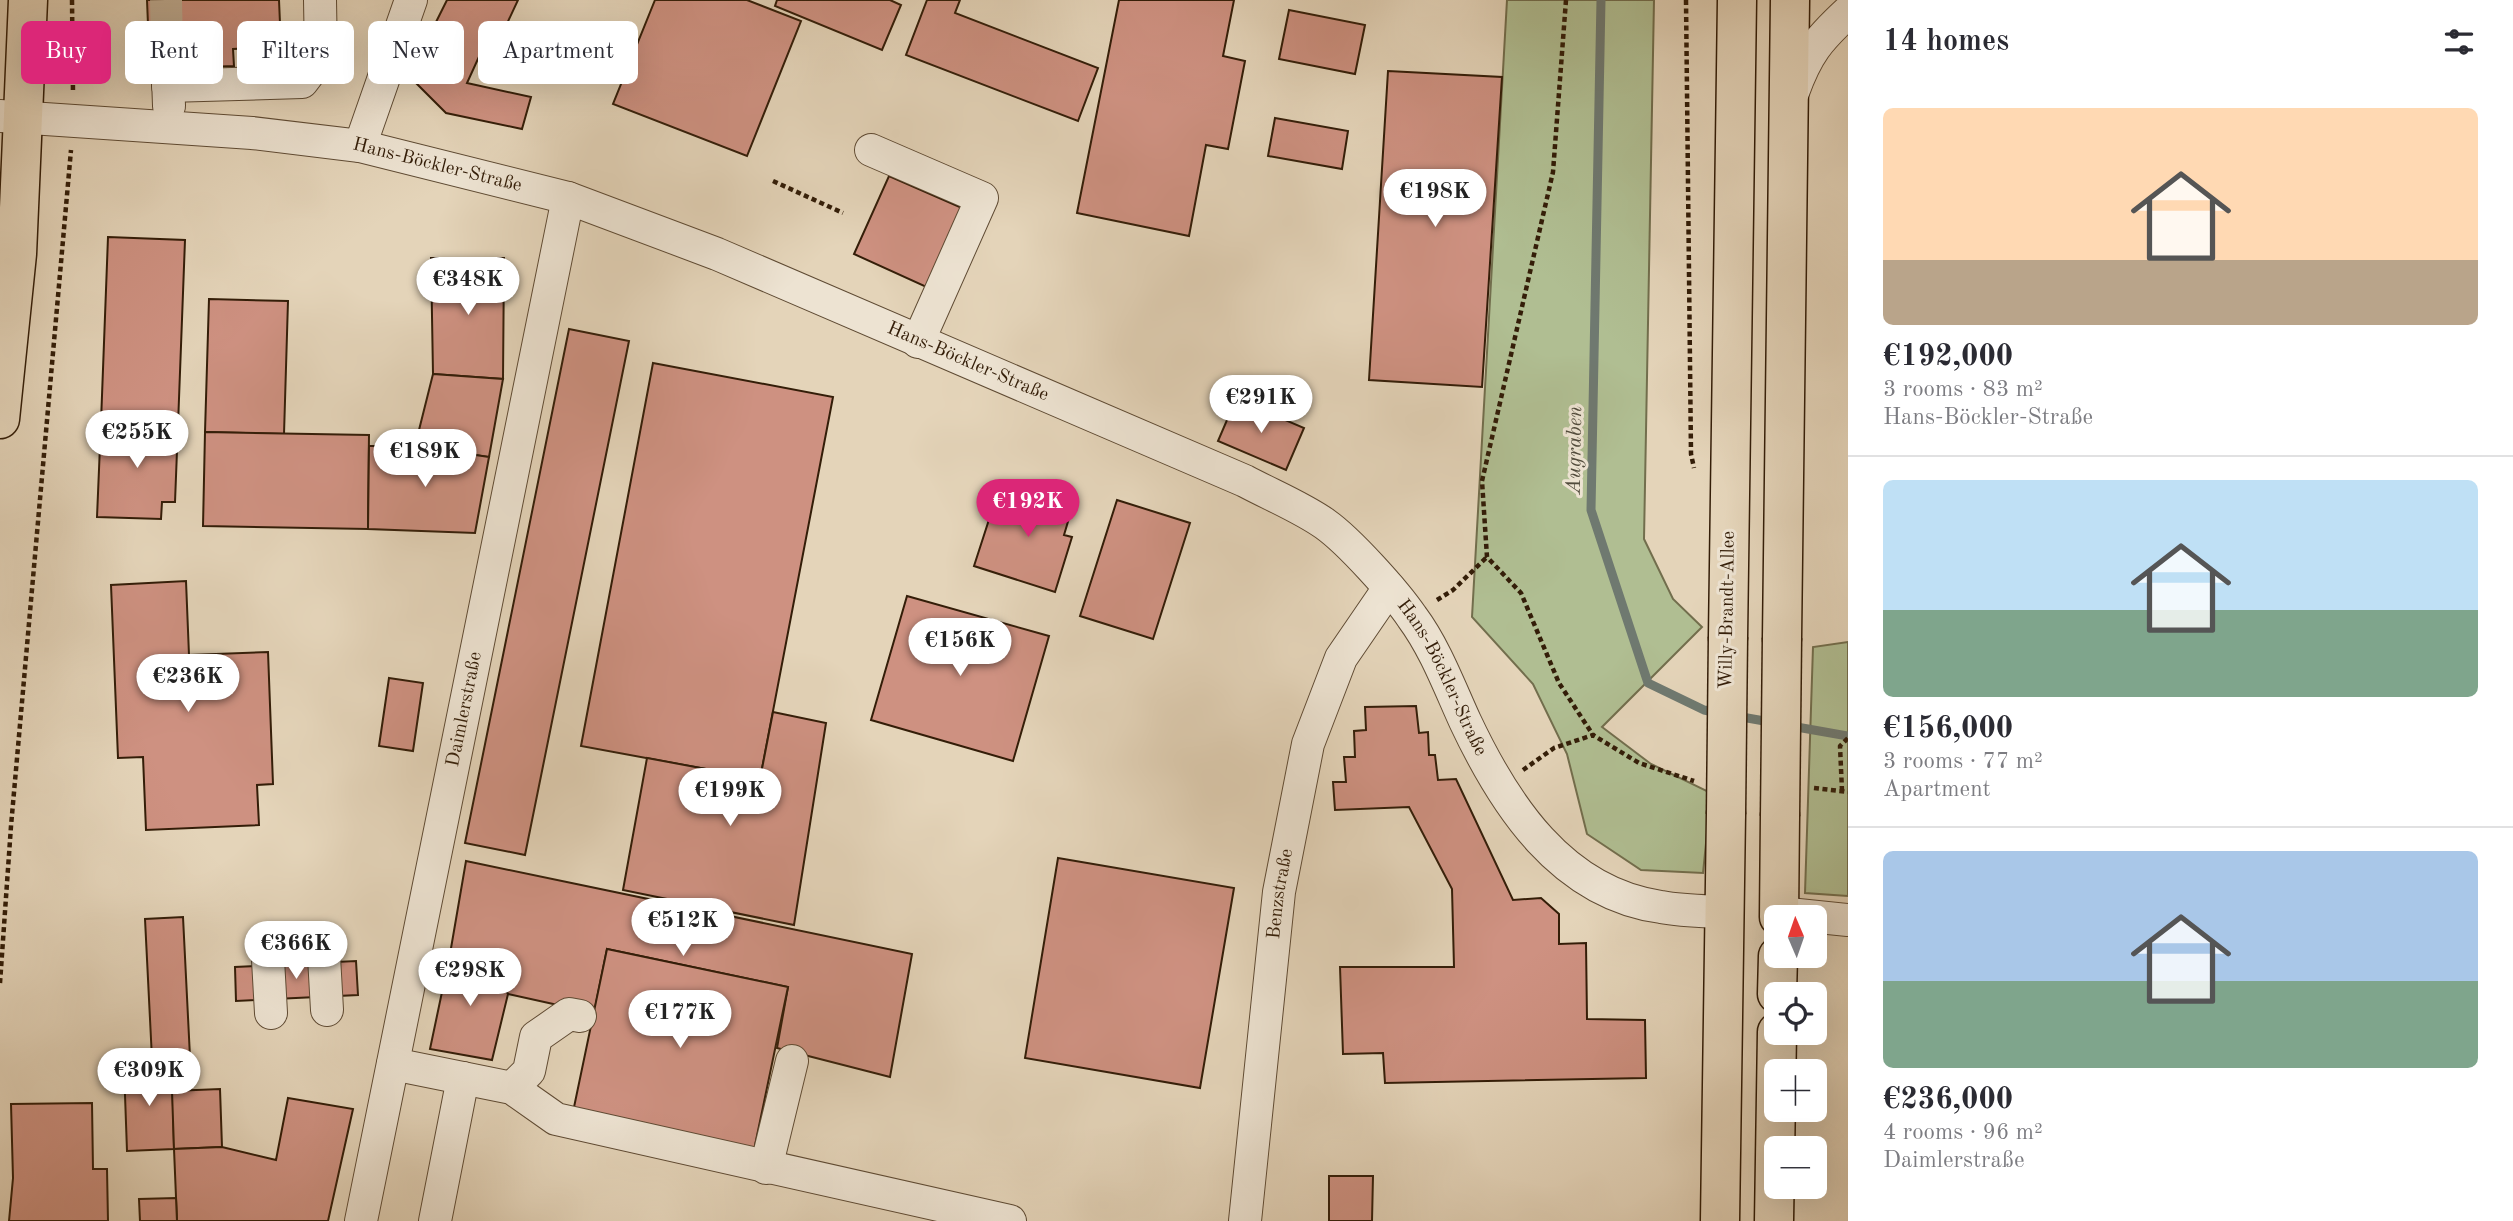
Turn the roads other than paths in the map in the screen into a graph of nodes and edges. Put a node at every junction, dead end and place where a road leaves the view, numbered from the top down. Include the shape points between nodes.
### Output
1 (28, 0) edge
2 (320, 0) edge
3 (411, 0) edge
4 (1737, 0) edge
5 (1790, 0) edge
6 (1848, 12) edge
7 (169, 86) joint
8 (1789, 103) junction
9 (12, 117) edge
10 (170, 128) junction
11 (360, 146) junction
12 (871, 150) dead end
13 (568, 198) junction
14 (8, 243) edge
15 (918, 342) junction
16 (0, 419) edge
17 (1389, 588) junction
18 (1779, 905) edge
19 (1724, 912) junction
20 (1764, 914) edge
21 (1827, 918) edge
22 (1848, 920) edge
23 (332, 939) dead end
24 (267, 942) joint
25 (336, 1010) dead end
26 (580, 1016) dead end
27 (1777, 1045) edge
28 (792, 1061) dead end
29 (393, 1064) junction
30 (463, 1078) junction
31 (512, 1088) junction
32 (766, 1168) junction
33 (361, 1221) edge
34 (435, 1221) edge
35 (1010, 1221) edge
36 (1244, 1221) edge
37 (1720, 1221) edge
38 (1774, 1221) edge

1 - 9 main road
2 - 7 street via 321,57 302,82
3 - 11 street
4 - 19 main road, Willy-Brandt-Allee, bridge
5 - 8 main road
6 - 8 street via 1805,59
7 - 10 street
8 - 18 main road, bridge
9 - 10 street, Hans-Böckler-Straße
9 - 14 main road
10 - 11 street, Hans-Böckler-Straße
11 - 13 street, Hans-Böckler-Straße
12 - 15 street via 982,198
13 - 15 street, Hans-Böckler-Straße via 717,254
13 - 29 street, Daimlerstraße
14 - 16 main road
15 - 17 street, Hans-Böckler-Straße via 1245,481 1325,524
17 - 19 street, Hans-Böckler-Straße via 1433,650 1499,788 1536,839 1575,872 1615,893 1659,907
17 - 36 street, Benzstraße via 1341,658 1308,744 1277,904
19 - 20 main road
19 - 37 main road, Willy-Brandt-Allee
21 - 22 street
23 - 25 street
24 - 24 street via 271,1013
26 - 31 street via 569,1014 536,1037 529,1070
27 - 38 main road
28 - 32 street
29 - 30 street
29 - 33 street, Daimlerstraße
30 - 31 street
30 - 34 street
31 - 32 street via 556,1119
32 - 35 street

